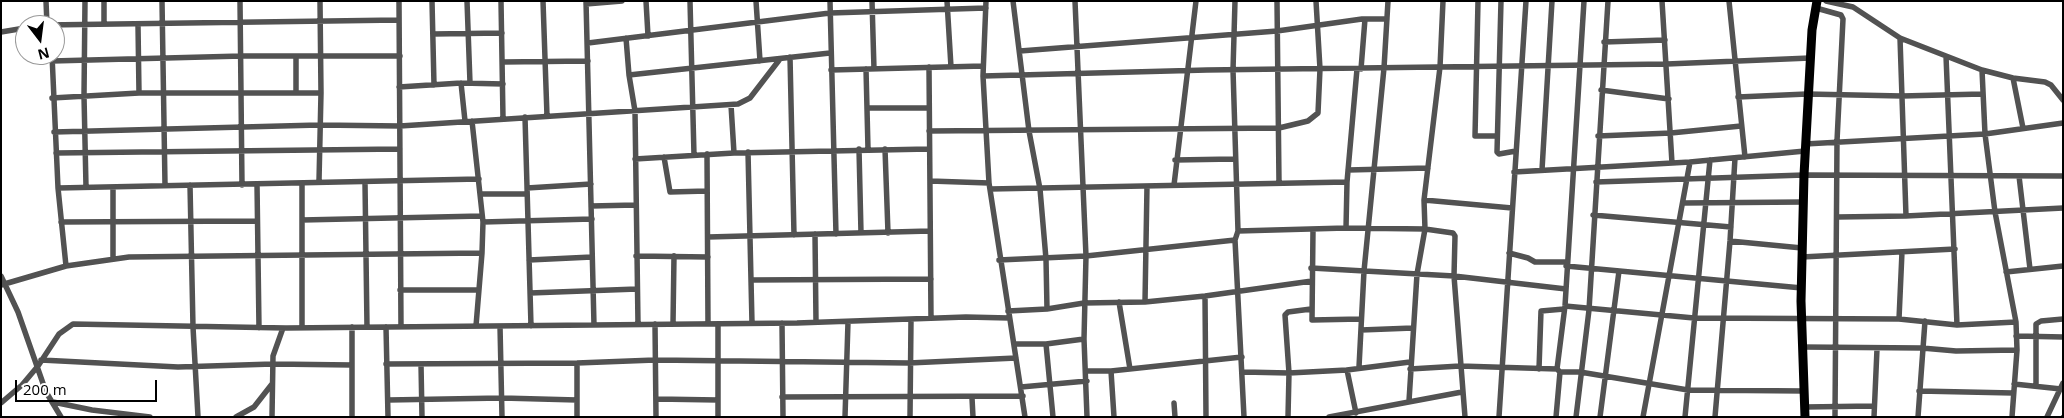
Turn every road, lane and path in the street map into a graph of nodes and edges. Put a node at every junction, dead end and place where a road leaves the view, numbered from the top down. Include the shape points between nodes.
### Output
1 (46, 1) edge
2 (85, 1) edge
3 (104, 1) edge
4 (162, 1) edge
5 (240, 1) edge
6 (320, 1) edge
7 (400, 1) edge
8 (432, 1) edge
9 (467, 1) edge
10 (500, 1) edge
11 (543, 1) edge
12 (622, 1) edge
13 (646, 1) edge
14 (690, 1) edge
15 (756, 1) edge
16 (830, 1) edge
17 (872, 1) edge
18 (948, 1) edge
19 (1013, 1) edge
20 (1074, 1) edge
21 (1196, 1) edge
22 (1235, 1) edge
23 (1277, 1) edge
24 (1316, 1) edge
25 (1388, 1) edge
26 (1443, 1) edge
27 (1478, 1) edge
28 (1501, 1) edge
29 (1526, 1) edge
30 (1552, 1) edge
31 (1584, 1) edge
32 (1608, 1) edge
33 (1662, 1) edge
34 (1729, 1) edge
35 (1826, 1) edge
36 (586, 3) edge
37 (986, 4) edge
38 (1816, 5) edge
39 (948, 9) junction
40 (872, 11) junction
41 (830, 13) junction
42 (47, 15) edge
43 (1366, 19) junction
44 (1387, 19) junction
45 (399, 20) junction
46 (321, 21) junction
47 (757, 22) junction
48 (240, 23) junction
49 (84, 24) junction
50 (104, 24) junction
51 (138, 24) junction
52 (65, 25) edge
53 (162, 25) junction
54 (1318, 26) junction
55 (15, 30) edge
56 (691, 30) junction
57 (1276, 31) junction
58 (1, 32) edge
59 (502, 33) junction
60 (433, 34) junction
61 (468, 34) junction
62 (1233, 34) junction
63 (648, 36) junction
64 (626, 38) junction
65 (1192, 38) junction
66 (1900, 38) junction
67 (1665, 40) junction
68 (1604, 42) junction
69 (588, 43) junction
70 (1078, 46) junction
71 (1020, 51) junction
72 (830, 53) junction
73 (242, 56) junction
74 (296, 56) junction
75 (321, 56) junction
76 (400, 56) junction
77 (1946, 56) junction
78 (65, 58) edge
79 (163, 58) junction
80 (790, 58) junction
81 (1810, 58) junction
82 (84, 59) junction
83 (138, 59) junction
84 (780, 59) junction
85 (546, 61) junction
86 (760, 61) junction
87 (503, 62) junction
88 (588, 62) junction
89 (1735, 62) junction
90 (1666, 64) junction
91 (52, 65) edge
92 (1548, 65) junction
93 (1580, 65) junction
94 (1602, 65) junction
95 (983, 66) junction
96 (1523, 66) junction
97 (929, 67) junction
98 (951, 67) junction
99 (1440, 67) junction
100 (1475, 67) junction
101 (1498, 67) junction
102 (692, 68) junction
103 (1384, 68) junction
104 (866, 69) junction
105 (874, 69) junction
106 (1320, 69) junction
107 (1359, 69) junction
108 (831, 70) junction
109 (1233, 70) junction
110 (1278, 70) junction
111 (1982, 70) junction
112 (1187, 71) junction
113 (1077, 72) junction
114 (1022, 74) junction
115 (629, 75) junction
116 (983, 76) junction
117 (2013, 78) junction
118 (461, 83) junction
119 (470, 83) junction
120 (503, 84) junction
121 (434, 85) junction
122 (399, 87) junction
123 (1601, 90) junction
124 (139, 93) junction
125 (242, 93) junction
126 (296, 93) junction
127 (321, 93) junction
128 (164, 94) junction
129 (1807, 94) junction
130 (1982, 94) junction
131 (1839, 95) junction
132 (1946, 95) junction
133 (84, 96) junction
134 (1902, 96) junction
135 (1738, 97) junction
136 (52, 98) junction
137 (1669, 99) junction
138 (2063, 100) edge
139 (731, 105) junction
140 (692, 107) junction
141 (867, 108) junction
142 (929, 108) junction
143 (635, 111) junction
144 (590, 114) junction
145 (547, 116) junction
146 (504, 118) junction
147 (525, 118) junction
148 (472, 121) junction
149 (465, 122) junction
150 (2063, 123) edge
151 (319, 125) junction
152 (400, 126) junction
153 (1742, 126) junction
154 (242, 128) junction
155 (1279, 128) junction
156 (2023, 128) junction
157 (1179, 129) junction
158 (1234, 129) junction
159 (164, 130) junction
160 (1079, 130) junction
161 (84, 131) junction
162 (929, 131) junction
163 (1029, 131) junction
164 (54, 132) junction
165 (984, 132) junction
166 (1671, 134) junction
167 (1985, 134) junction
168 (1496, 136) junction
169 (1598, 136) junction
170 (1948, 136) junction
171 (1904, 138) junction
172 (1837, 141) junction
173 (319, 148) junction
174 (1805, 148) junction
175 (400, 149) junction
176 (859, 149) junction
177 (868, 149) junction
178 (885, 149) junction
179 (929, 149) junction
180 (164, 150) junction
181 (242, 150) junction
182 (833, 150) junction
183 (85, 151) junction
184 (791, 151) junction
185 (1516, 151) junction
186 (748, 152) junction
187 (56, 153) junction
188 (734, 153) junction
189 (694, 154) junction
190 (707, 154) junction
191 (664, 157) junction
192 (1745, 157) junction
193 (1734, 158) junction
194 (635, 159) junction
195 (1234, 159) junction
196 (1175, 160) junction
197 (1710, 160) junction
198 (1690, 162) junction
199 (1672, 163) junction
200 (1597, 167) junction
201 (1428, 168) junction
202 (1572, 168) junction
203 (1348, 170) junction
204 (1542, 170) junction
205 (1373, 171) junction
206 (1514, 172) junction
207 (1905, 174) junction
208 (1804, 175) junction
209 (1950, 175) junction
210 (1837, 176) junction
211 (1990, 176) junction
212 (2019, 176) junction
213 (2063, 176) edge
214 (1733, 178) junction
215 (479, 179) junction
216 (1707, 179) junction
217 (399, 180) junction
218 (1686, 180) junction
219 (319, 181) junction
220 (930, 181) junction
221 (1346, 182) junction
222 (1596, 182) junction
223 (365, 183) junction
224 (1279, 183) junction
225 (257, 184) junction
226 (302, 184) junction
227 (591, 184) junction
228 (1235, 184) junction
229 (165, 185) junction
230 (190, 185) junction
231 (242, 185) junction
232 (1174, 185) junction
233 (113, 186) junction
234 (989, 186) junction
235 (1146, 186) junction
236 (86, 187) junction
237 (58, 188) junction
238 (1082, 188) junction
239 (1040, 189) junction
240 (527, 191) junction
241 (707, 191) junction
242 (481, 194) junction
243 (1424, 200) junction
244 (1804, 202) junction
245 (1683, 203) junction
246 (1705, 203) junction
247 (1732, 203) junction
248 (636, 205) junction
249 (591, 206) junction
250 (1512, 208) junction
251 (2063, 208) edge
252 (2024, 210) junction
253 (1995, 212) junction
254 (1952, 214) junction
255 (1593, 215) junction
256 (1906, 216) junction
257 (1837, 217) junction
258 (400, 218) junction
259 (365, 219) junction
260 (483, 219) junction
261 (592, 219) junction
262 (302, 220) junction
263 (190, 221) junction
264 (257, 221) junction
265 (61, 222) junction
266 (113, 222) junction
267 (528, 222) junction
268 (1680, 224) junction
269 (1705, 226) junction
270 (1731, 227) junction
271 (1346, 228) junction
272 (1369, 229) junction
273 (1424, 229) junction
274 (1313, 230) junction
275 (930, 231) junction
276 (1238, 231) junction
277 (888, 232) junction
278 (861, 233) junction
279 (815, 234) junction
280 (836, 234) junction
281 (794, 235) junction
282 (751, 236) junction
283 (708, 237) junction
284 (1235, 240) junction
285 (1730, 240) junction
286 (1955, 249) junction
287 (1145, 250) junction
288 (1902, 252) junction
289 (482, 253) junction
290 (1509, 253) junction
291 (1802, 253) junction
292 (365, 255) junction
293 (400, 255) junction
294 (257, 256) junction
295 (302, 256) junction
296 (636, 256) junction
297 (674, 256) junction
298 (708, 256) junction
299 (1086, 256) junction
300 (1837, 256) junction
301 (191, 257) junction
302 (592, 257) junction
303 (113, 259) junction
304 (1046, 259) junction
305 (529, 260) junction
306 (999, 260) junction
307 (1566, 264) junction
308 (66, 266) junction
309 (2063, 266) edge
310 (1311, 268) junction
311 (1591, 268) junction
312 (2030, 269) junction
313 (1364, 271) junction
314 (1619, 271) junction
315 (2006, 272) junction
316 (1417, 274) junction
317 (1, 276) edge
318 (1454, 276) junction
319 (1669, 276) junction
320 (931, 279) junction
321 (1697, 279) junction
322 (751, 280) junction
323 (816, 280) junction
324 (1312, 281) junction
325 (1727, 282) junction
326 (3, 284) edge
327 (1506, 284) junction
328 (1802, 288) junction
329 (637, 289) junction
330 (1566, 289) junction
331 (400, 290) junction
332 (478, 290) junction
333 (1237, 290) junction
334 (593, 291) junction
335 (530, 293) junction
336 (1205, 296) junction
337 (1119, 302) junction
338 (1145, 302) junction
339 (1084, 303) junction
340 (1564, 308) junction
341 (1048, 309) junction
342 (1311, 309) junction
343 (1589, 310) junction
344 (1008, 311) junction
345 (1615, 312) junction
346 (1662, 314) junction
347 (932, 318) junction
348 (1009, 318) junction
349 (1694, 318) junction
350 (1802, 318) junction
351 (1836, 318) junction
352 (1361, 319) junction
353 (1724, 319) junction
354 (1899, 319) junction
355 (2063, 319) edge
356 (911, 320) junction
357 (1925, 321) junction
358 (816, 322) junction
359 (848, 322) junction
360 (2016, 322) junction
361 (752, 323) junction
362 (782, 323) junction
363 (638, 324) junction
364 (655, 324) junction
365 (673, 324) junction
366 (708, 324) junction
367 (718, 324) junction
368 (594, 325) junction
369 (1957, 325) junction
370 (400, 326) junction
371 (476, 326) junction
372 (500, 326) junction
373 (531, 326) junction
374 (192, 327) junction
375 (352, 327) junction
376 (367, 327) junction
377 (386, 327) junction
378 (259, 328) junction
379 (282, 328) junction
380 (302, 328) junction
381 (1413, 328) junction
382 (1361, 330) junction
383 (2016, 336) junction
384 (2036, 337) junction
385 (2063, 337) edge
386 (1084, 339) junction
387 (1014, 344) junction
388 (1046, 344) junction
389 (1802, 347) junction
390 (1835, 348) junction
391 (1922, 348) junction
392 (1877, 349) junction
393 (2017, 350) junction
394 (1242, 357) junction
395 (1016, 358) junction
396 (655, 360) junction
397 (781, 360) junction
398 (846, 360) junction
399 (717, 361) junction
400 (1207, 362) junction
401 (40, 363) junction
402 (577, 363) junction
403 (909, 363) junction
404 (272, 364) junction
405 (386, 364) junction
406 (421, 364) junction
407 (501, 364) junction
408 (352, 365) junction
409 (1410, 365) junction
410 (195, 366) junction
411 (1460, 366) junction
412 (1359, 367) junction
413 (1503, 368) junction
414 (1130, 369) junction
415 (1539, 369) junction
416 (1347, 370) junction
417 (1087, 371) junction
418 (1111, 371) junction
419 (1558, 371) junction
420 (1243, 372) junction
421 (1580, 372) junction
422 (1289, 373) junction
423 (1606, 376) junction
424 (1086, 381) junction
425 (1650, 382) junction
426 (272, 384) junction
427 (2014, 384) junction
428 (1050, 385) junction
429 (2036, 386) junction
430 (2062, 386) edge
431 (1021, 387) junction
432 (1688, 390) junction
433 (1919, 390) junction
434 (1804, 391) junction
435 (1462, 392) junction
436 (1718, 392) junction
437 (2013, 393) junction
438 (1022, 396) junction
439 (502, 398) junction
440 (782, 398) junction
441 (845, 398) junction
442 (909, 398) junction
443 (972, 398) junction
444 (656, 399) junction
445 (388, 400) junction
446 (422, 400) junction
447 (577, 400) junction
448 (718, 400) junction
449 (1409, 401) junction
450 (53, 402) junction
451 (1, 403) edge
452 (1174, 403) dead end
453 (1805, 406) junction
454 (1874, 406) junction
455 (1835, 407) junction
456 (1356, 413) junction
457 (1371, 414) edge
458 (1465, 416) edge
459 (61, 417) edge
460 (150, 417) edge
461 (198, 417) edge
462 (236, 417) edge
463 (272, 417) edge
464 (352, 417) edge
465 (388, 417) edge
466 (422, 417) edge
467 (502, 417) edge
468 (577, 417) edge
469 (656, 417) edge
470 (718, 417) edge
471 (783, 417) edge
472 (846, 417) edge
473 (910, 417) edge
474 (973, 417) edge
475 (1025, 417) edge
476 (1053, 417) edge
477 (1087, 417) edge
478 (1114, 417) edge
479 (1175, 417) edge
480 (1206, 417) edge
481 (1244, 417) edge
482 (1288, 417) edge
483 (1329, 417) edge
484 (1469, 417) edge
485 (1499, 417) edge
486 (1556, 417) edge
487 (1576, 417) edge
488 (1600, 417) edge
489 (1642, 417) edge
490 (1686, 417) edge
491 (1715, 417) edge
492 (1805, 417) edge
493 (1835, 417) edge
494 (1874, 417) edge
495 (1918, 417) edge
496 (2012, 417) edge
497 (2047, 417) edge

1 - 42 street
2 - 49 street
3 - 50 street
4 - 53 street
5 - 48 street
6 - 46 street
7 - 45 street
8 - 60 street
9 - 61 street
10 - 59 street
11 - 85 street
12 - 36 street
13 - 63 street
14 - 56 street
15 - 47 street
16 - 41 street
17 - 40 street
18 - 39 street
19 - 71 street
20 - 70 street
21 - 65 street
22 - 62 street
23 - 57 street
24 - 54 street
25 - 44 street
26 - 99 street
27 - 100 street
28 - 101 street
29 - 96 street
30 - 92 street
31 - 93 street
32 - 68 street
33 - 67 street
34 - 89 street
35 - 66 street via 1861,11
36 - 69 street
37 - 39 street
37 - 95 street
38 - 81 main road
38 - 131 street via 1843,17
39 - 40 street
39 - 98 street
40 - 41 street
40 - 105 street
41 - 47 street
41 - 72 street
43 - 44 street
43 - 54 street
43 - 107 street
44 - 103 street
45 - 46 street
45 - 76 street
46 - 48 street
46 - 75 street
47 - 56 street
47 - 86 street
48 - 53 street
48 - 73 street
49 - 50 street
49 - 52 street
49 - 82 street
50 - 51 street
51 - 53 street
51 - 83 street
53 - 79 street
54 - 57 street
54 - 106 street
55 - 58 street
56 - 63 street
56 - 102 street
57 - 62 street
57 - 110 street
59 - 61 street
59 - 87 street
60 - 61 street
60 - 121 street
61 - 119 street
62 - 65 street
62 - 109 street
63 - 64 street
64 - 69 street
64 - 115 street
65 - 70 street
65 - 112 street
66 - 77 street
66 - 134 street
67 - 68 street
67 - 90 street
68 - 94 street
69 - 88 street
70 - 71 street
70 - 113 street
71 - 114 street
72 - 80 street
72 - 108 street
73 - 74 street
73 - 79 street
73 - 125 street
74 - 75 street
74 - 126 street
75 - 76 street
75 - 127 street
76 - 122 street
77 - 111 street
77 - 132 street
78 - 82 street
79 - 83 street
79 - 128 street
80 - 84 street
80 - 184 street
81 - 89 street
81 - 129 main road
82 - 83 street
82 - 133 street
83 - 124 street
84 - 86 street
84 - 139 street via 750,98
85 - 87 street
85 - 88 street
85 - 145 street
86 - 102 street
87 - 120 street
88 - 144 street
89 - 90 street
89 - 135 street
90 - 94 street
90 - 137 street
91 - 136 street
92 - 93 street
92 - 96 street
92 - 204 street
93 - 94 street
93 - 202 street
94 - 123 street
95 - 98 street
95 - 116 street
96 - 101 street
96 - 185 street
97 - 98 street
97 - 105 street
97 - 142 street
99 - 100 street
99 - 103 street
99 - 201 street
100 - 101 street
100 - 168 street via 1475,136
101 - 168 street
102 - 115 street
102 - 140 street
103 - 107 street
103 - 205 street
104 - 105 street
104 - 108 street
104 - 141 street
106 - 107 street
106 - 110 street
106 - 155 street via 1318,113 1308,122
107 - 203 street
108 - 182 street
109 - 110 street
109 - 112 street
109 - 158 street
110 - 155 street
111 - 117 street
111 - 130 street
112 - 113 street
112 - 157 street
113 - 114 street
113 - 160 street
114 - 116 street
114 - 163 street
115 - 143 street
116 - 165 street
117 - 138 street via 2045,82
117 - 156 street
118 - 119 street
118 - 121 street
118 - 149 street
119 - 120 street
120 - 146 street
121 - 122 street
122 - 152 street
123 - 137 street
123 - 169 street
124 - 128 street
124 - 133 street
125 - 126 street
125 - 128 street
125 - 154 street
126 - 127 street
127 - 151 street
128 - 159 street
129 - 131 street
129 - 135 street
129 - 174 main road
130 - 132 street
130 - 167 street
131 - 134 street
131 - 172 street
132 - 134 street
132 - 170 street
133 - 136 street
133 - 161 street
134 - 171 street
135 - 153 street
136 - 164 street
137 - 166 street
139 - 140 street
139 - 188 street
140 - 143 street
140 - 189 street
141 - 142 street
141 - 177 street
142 - 162 street
143 - 144 street
143 - 194 street
144 - 145 street
144 - 227 street
145 - 147 street
146 - 147 street
146 - 148 street
147 - 240 street
148 - 149 street
148 - 215 street
149 - 152 street
150 - 156 street
151 - 152 street
151 - 154 street
151 - 173 street
152 - 175 street
153 - 166 street
153 - 192 street
154 - 159 street
154 - 181 street
155 - 158 street
155 - 224 street
156 - 167 street
157 - 158 street
157 - 160 street
157 - 196 street
158 - 195 street
159 - 161 street
159 - 180 street
160 - 163 street
160 - 238 street
161 - 164 street
161 - 183 street
162 - 165 street
162 - 179 street
163 - 165 street
163 - 239 street
164 - 187 street
165 - 234 street
166 - 169 street
166 - 199 street
167 - 170 street
167 - 211 street
168 - 185 street via 1497,154
169 - 200 street
170 - 171 street
170 - 209 street
171 - 172 street
171 - 207 street
172 - 174 street
172 - 210 street
173 - 175 street
173 - 181 street
173 - 219 street
174 - 192 street
174 - 208 main road
175 - 217 street
176 - 177 street
176 - 182 street
176 - 278 street
177 - 178 street
178 - 179 street
178 - 277 street
179 - 220 street
180 - 181 street
180 - 183 street
180 - 229 street
181 - 231 street
182 - 184 street
182 - 280 street
183 - 187 street
183 - 236 street
184 - 186 street
184 - 281 street
185 - 206 street
186 - 188 street
186 - 282 street
187 - 237 street
188 - 190 street
189 - 190 street
189 - 191 street
190 - 241 street
191 - 194 street
191 - 241 street via 670,192
192 - 193 street
193 - 197 street
193 - 214 street
194 - 248 street
195 - 196 street
195 - 228 street
196 - 232 street
197 - 198 street
197 - 216 street
198 - 199 street
198 - 218 street
199 - 200 street
200 - 202 street
200 - 222 street
201 - 205 street
201 - 243 street
202 - 204 street
202 - 307 street
203 - 205 street
203 - 221 street
204 - 206 street
205 - 272 street
206 - 250 street
207 - 209 street
207 - 210 street
207 - 256 street
208 - 210 street
208 - 214 street
208 - 244 main road
209 - 211 street
209 - 254 street
210 - 257 street
211 - 212 street
211 - 253 street
212 - 213 street
212 - 252 street
214 - 216 street
214 - 247 street
215 - 217 street
215 - 242 street
216 - 218 street
216 - 246 street
217 - 223 street
217 - 258 street
218 - 222 street
218 - 245 street
219 - 223 street
219 - 226 street
220 - 234 street
220 - 275 street
221 - 224 street
221 - 271 street
222 - 255 street
223 - 259 street
224 - 228 street
225 - 226 street
225 - 231 street
225 - 264 street
226 - 262 street
227 - 240 street
227 - 249 street
228 - 232 street
228 - 276 street
229 - 230 street
229 - 233 street
230 - 231 street
230 - 263 street
232 - 235 street
233 - 236 street
233 - 266 street
234 - 239 street
234 - 306 street
235 - 238 street
235 - 287 street
236 - 237 street
237 - 265 street
238 - 239 street
238 - 299 street
239 - 304 street
240 - 242 street
240 - 267 street
241 - 283 street
242 - 260 street
243 - 250 street
243 - 273 street
244 - 247 street
244 - 291 main road
245 - 246 street
245 - 268 street
246 - 247 street
246 - 269 street
247 - 270 street
248 - 249 street
248 - 296 street
249 - 261 street
250 - 290 street
251 - 252 street
252 - 253 street
252 - 312 street
253 - 254 street
253 - 315 street
254 - 256 street
254 - 286 street
255 - 268 street
255 - 311 street
256 - 257 street
257 - 300 street
258 - 259 street
258 - 260 street
258 - 293 street
259 - 262 street
259 - 292 street
260 - 267 street
260 - 289 street
261 - 267 street
261 - 302 street
262 - 295 street
263 - 264 street
263 - 266 street
263 - 301 street
264 - 294 street
265 - 266 street
265 - 308 street
266 - 303 street
267 - 305 street
268 - 269 street
268 - 319 street
269 - 270 street
269 - 321 street
270 - 285 street
271 - 272 street
271 - 274 street
272 - 273 street
272 - 313 street
273 - 316 street
273 - 318 street via 1455,236
274 - 276 street
274 - 310 street
275 - 277 street
275 - 320 street
276 - 284 street
277 - 278 street
278 - 280 street
279 - 280 street
279 - 281 street
279 - 323 street
281 - 282 street
282 - 283 street
282 - 322 street
283 - 298 street
284 - 287 street
284 - 333 street
285 - 291 street
285 - 325 street
286 - 288 street
286 - 369 street
287 - 299 street
287 - 338 street
288 - 300 street
288 - 354 street
289 - 293 street
289 - 332 street
290 - 307 street via 1535,262
290 - 327 street
291 - 300 street
291 - 328 main road
292 - 293 street
292 - 295 street
292 - 376 street
293 - 331 street
294 - 295 street
294 - 301 street
294 - 378 street
295 - 380 street
296 - 297 street
296 - 329 street
297 - 298 street
297 - 365 street
298 - 366 street
299 - 304 street
299 - 339 street
300 - 351 street
301 - 303 street
301 - 374 street
302 - 305 street
302 - 334 street
303 - 308 street
304 - 306 street
304 - 341 street
305 - 335 street
306 - 344 street
307 - 311 street
307 - 330 street
308 - 326 street
309 - 312 street
310 - 313 street
310 - 324 street
311 - 314 street
311 - 343 street
312 - 315 street
313 - 316 street
313 - 352 street
314 - 319 street
314 - 345 street
315 - 360 street
316 - 318 street
316 - 381 street
317 - 326 street
318 - 327 street
318 - 411 street
319 - 321 street
319 - 346 street
320 - 323 street
320 - 347 street
321 - 325 street
321 - 349 street
322 - 323 street
322 - 361 street
323 - 358 street
324 - 333 street
324 - 342 street
325 - 328 street
325 - 353 street
326 - 401 street
327 - 330 street
327 - 413 street
328 - 350 main road
329 - 334 street
329 - 363 street
330 - 340 street
331 - 332 street
331 - 370 street
332 - 371 street
333 - 336 street
333 - 394 street
334 - 335 street
334 - 368 street
335 - 373 street
336 - 338 street
336 - 400 street
337 - 338 street
337 - 339 street
337 - 414 street
339 - 341 street
339 - 386 street
340 - 343 street
340 - 415 street via 1542,311
340 - 419 street
341 - 344 street
342 - 352 street via 1314,321
342 - 422 street via 1285,315
343 - 345 street
343 - 421 street
344 - 348 street
345 - 346 street
345 - 423 street
346 - 349 street
346 - 425 street
347 - 348 street
347 - 356 street
348 - 387 street
349 - 353 street
349 - 432 street
350 - 351 street
350 - 353 street
350 - 389 main road
351 - 354 street
351 - 390 street
352 - 382 street
353 - 436 street
354 - 357 street
355 - 384 street via 2038,322
356 - 359 street
356 - 403 street
357 - 369 street
357 - 391 street
358 - 359 street
358 - 362 street
359 - 398 street
360 - 369 street
360 - 383 street
361 - 362 street
361 - 367 street
362 - 397 street
363 - 364 street
363 - 368 street
364 - 365 street
364 - 396 street
365 - 366 street
366 - 367 street
367 - 399 street
368 - 373 street
370 - 371 street
370 - 377 street
371 - 372 street
372 - 373 street
372 - 407 street
374 - 378 street
374 - 401 street via 73,324 59,334
374 - 410 street
375 - 376 street
375 - 380 street
375 - 408 street
376 - 377 street
377 - 405 street
378 - 379 street
379 - 380 street
379 - 404 street
381 - 382 street
381 - 409 street
382 - 412 street
383 - 384 street
383 - 393 street
384 - 385 street
384 - 429 street
386 - 388 street
386 - 417 street
387 - 388 street
387 - 395 street
388 - 428 street
389 - 390 street
389 - 434 main road
390 - 392 street
390 - 455 street
391 - 392 street
391 - 393 street
391 - 433 street
392 - 454 street
393 - 427 street
394 - 400 street
394 - 420 street
395 - 403 street
395 - 431 street
396 - 399 street
396 - 402 street
396 - 444 street
397 - 398 street
397 - 399 street
397 - 440 street
398 - 403 street
398 - 441 street
399 - 448 street
400 - 414 street
400 - 480 street
401 - 410 street
401 - 450 street via 46,392
401 - 451 street
402 - 407 street
402 - 447 street
403 - 442 street
404 - 408 street
404 - 410 street
404 - 426 street
405 - 406 street
405 - 445 street
406 - 407 street
406 - 446 street
407 - 439 street
408 - 464 street
409 - 411 street
409 - 412 street
409 - 449 street
410 - 461 street
411 - 413 street
411 - 435 street
412 - 416 street
413 - 415 street
413 - 485 street
414 - 418 street
415 - 419 street
416 - 422 street
416 - 456 street
417 - 418 street
417 - 424 street
418 - 478 street
419 - 421 street
419 - 486 street
420 - 422 street
420 - 481 street
421 - 423 street
421 - 487 street
422 - 482 street
423 - 425 street
423 - 488 street
424 - 428 street
424 - 477 street
425 - 432 street
425 - 489 street
426 - 462 street via 254,407
426 - 463 street
427 - 429 street
427 - 437 street
428 - 431 street
428 - 476 street
429 - 430 street
430 - 497 street
431 - 438 street
432 - 436 street
432 - 490 street
433 - 437 street
433 - 495 street
434 - 436 street
434 - 453 main road
435 - 449 street
435 - 458 street
436 - 491 street
437 - 496 street
438 - 443 street
438 - 475 street
439 - 446 street
439 - 447 street
439 - 467 street
440 - 441 street
440 - 471 street
441 - 442 street
441 - 472 street
442 - 443 street
442 - 473 street
443 - 474 street
444 - 448 street
444 - 469 street
445 - 446 street
445 - 465 street
446 - 466 street
447 - 468 street
448 - 470 street
449 - 457 street
450 - 459 street
450 - 460 street
452 - 479 street
453 - 455 street
453 - 492 main road
454 - 455 street
454 - 494 street
455 - 493 street
456 - 457 street
456 - 483 street
458 - 484 street

